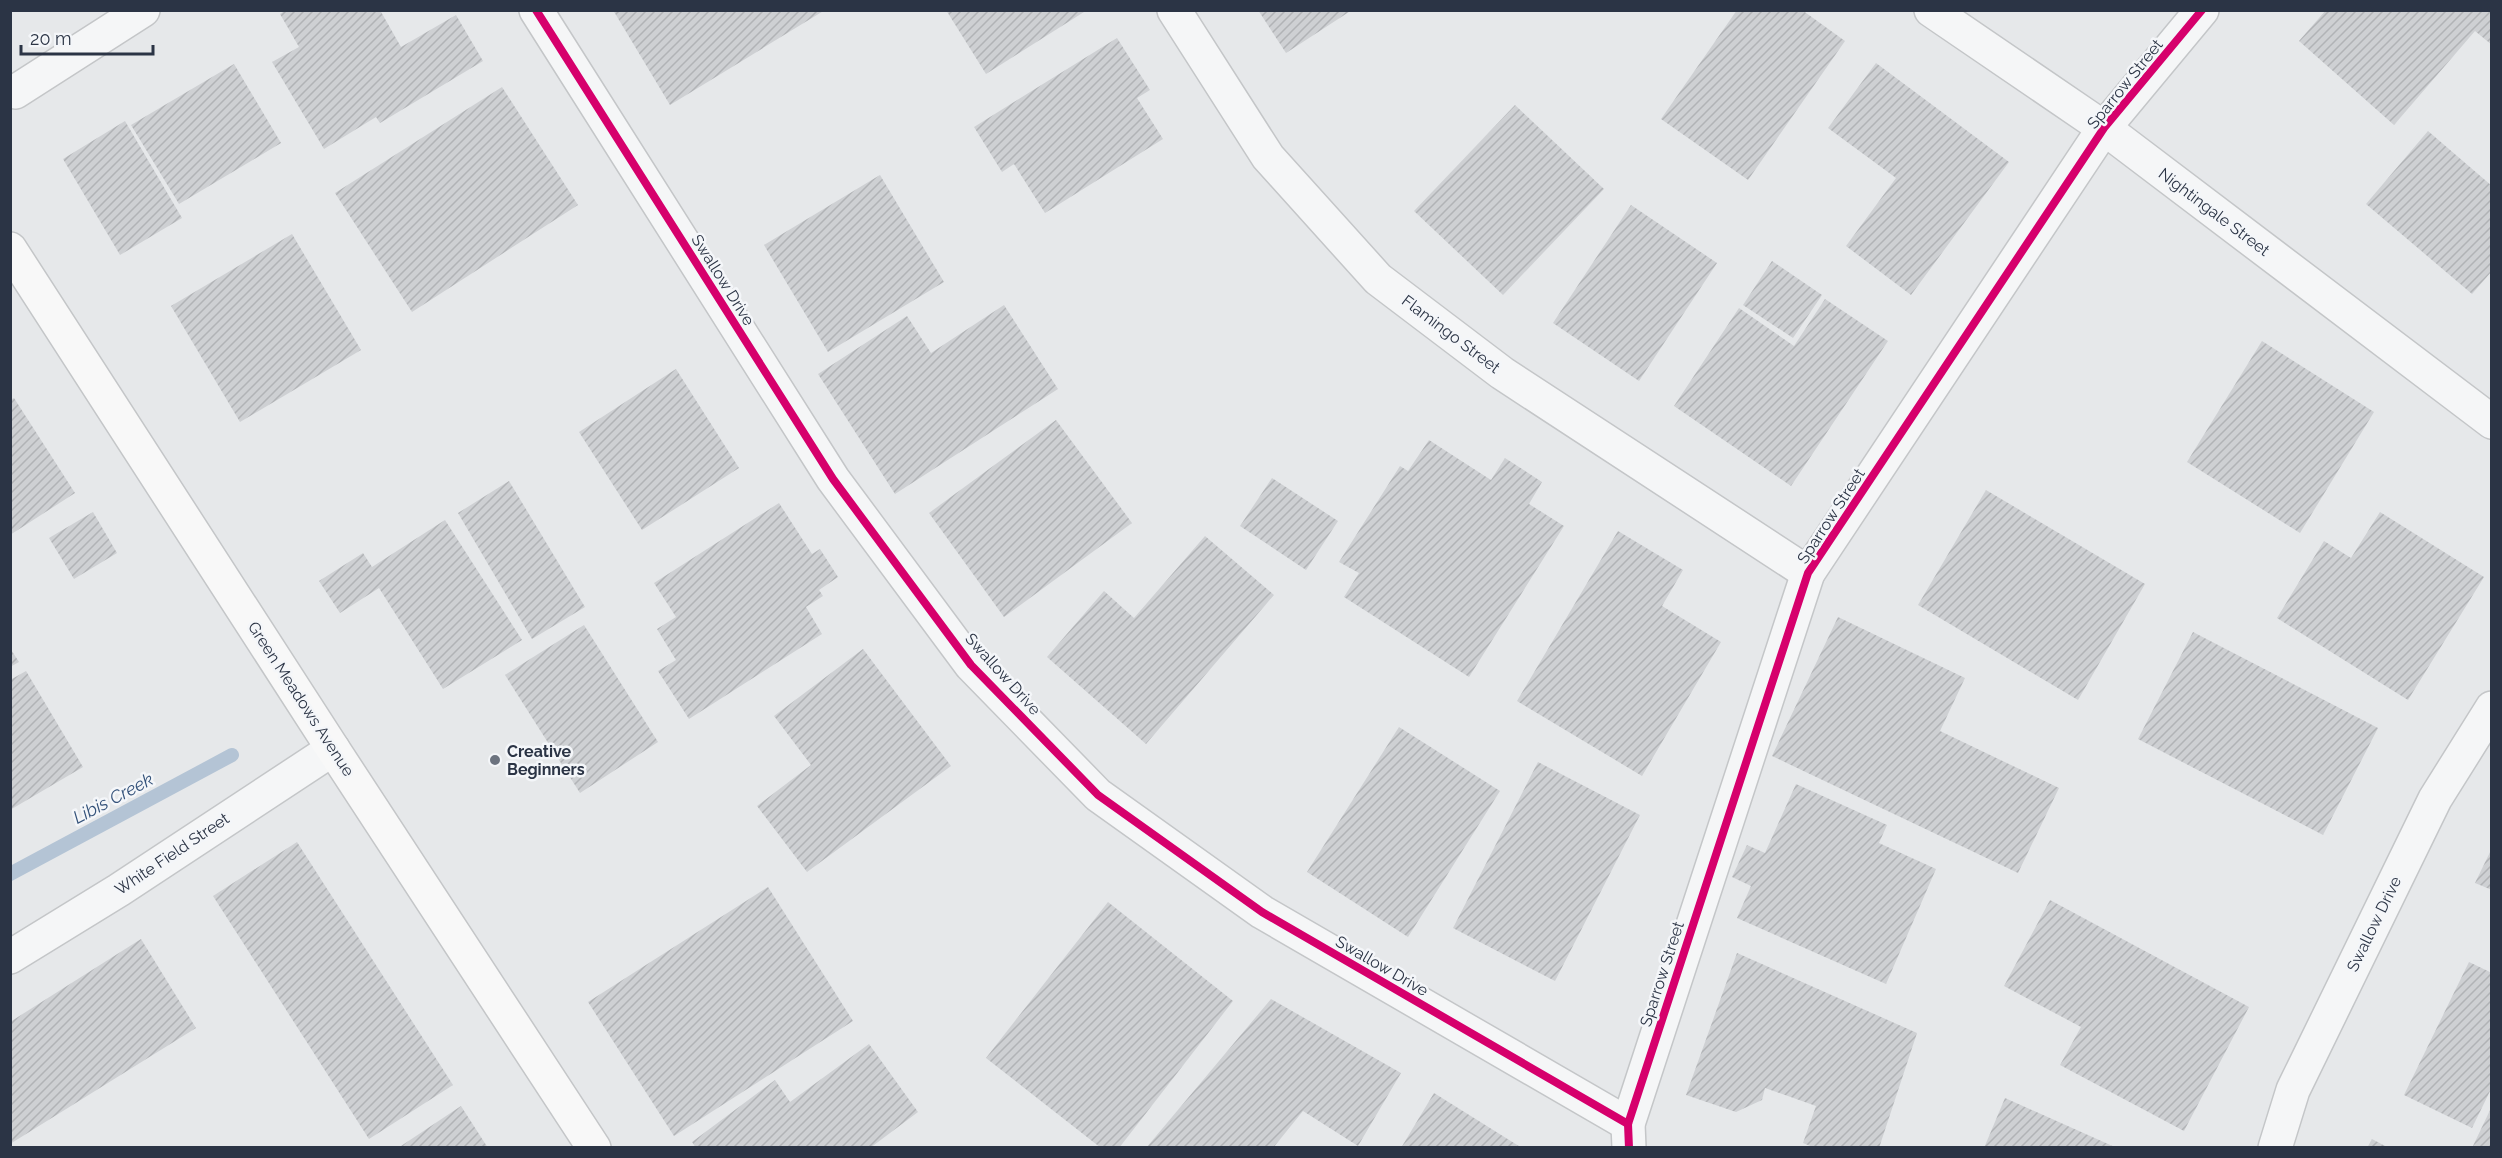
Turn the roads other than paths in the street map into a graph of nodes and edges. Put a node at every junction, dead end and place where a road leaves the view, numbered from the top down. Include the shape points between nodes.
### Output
1 (143, 10) edge
2 (536, 10) edge
3 (1174, 10) edge
4 (1932, 10) edge
5 (2202, 10) edge
6 (15, 92) dead end
7 (2104, 128) junction
8 (10, 249) edge
9 (2492, 422) edge
10 (1808, 573) junction
11 (2492, 708) edge
12 (333, 749) junction
13 (10, 957) edge
14 (1628, 1136) edge
15 (594, 1148) edge
16 (2275, 1148) edge

1 - 6 street
2 - 14 street, Swallow Drive via 833,479 971,665 1098,795 1262,912
3 - 10 street, Flamingo Street via 1268,157 1378,279 1502,373
4 - 7 street, Nightingale Street
5 - 7 street, Sparrow Street
7 - 9 street, Nightingale Street
7 - 10 street, Sparrow Street
8 - 12 street, Green Meadows Avenue
10 - 14 street, Sparrow Street
11 - 16 street, Swallow Drive via 2435,800 2293,1090
12 - 13 street, White Field Street
12 - 15 street, Green Meadows Avenue

